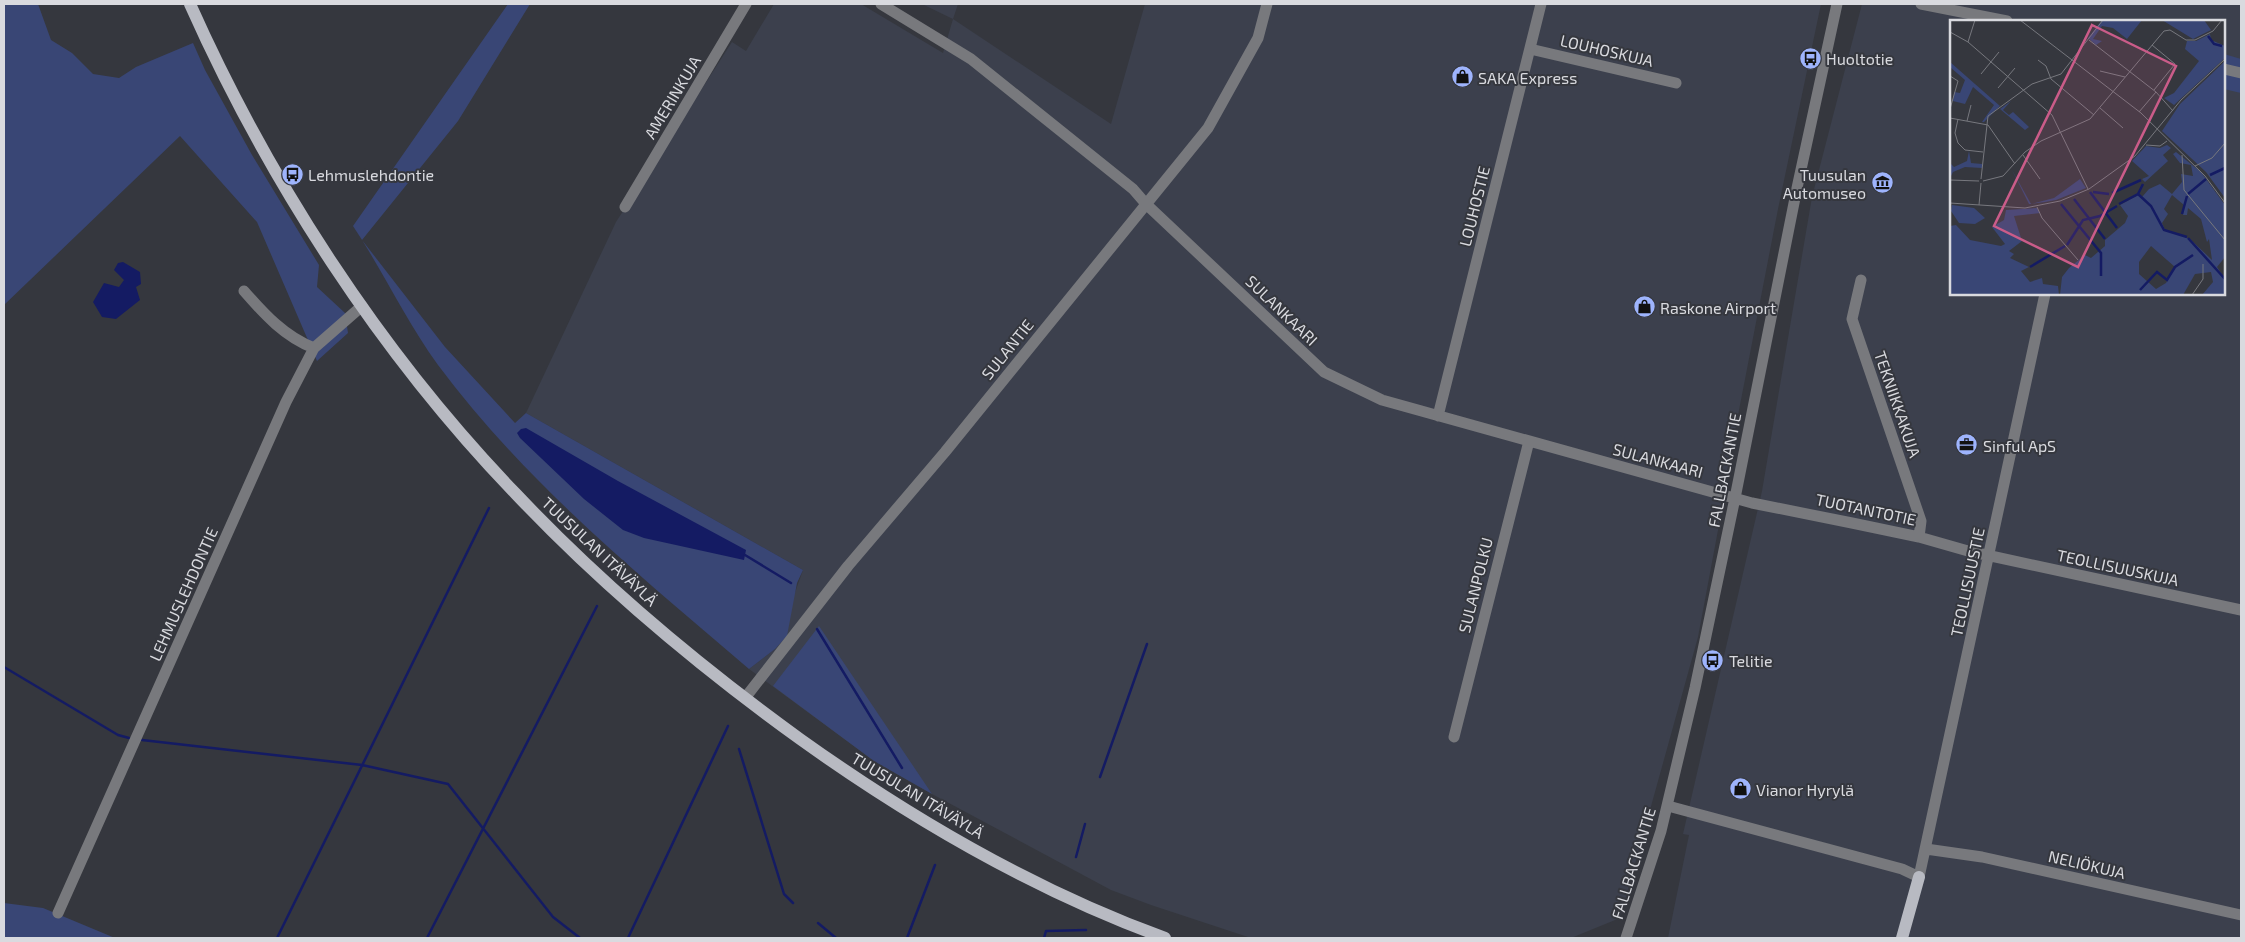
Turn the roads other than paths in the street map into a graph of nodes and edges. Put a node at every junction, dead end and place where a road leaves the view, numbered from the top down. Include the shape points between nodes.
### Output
1 (190, 4) edge
2 (746, 4) edge
3 (881, 4) edge
4 (1267, 4) edge
5 (1541, 4) edge
6 (1837, 4) edge
7 (1921, 4) edge
8 (2002, 20) edge
9 (1530, 49) junction
10 (2225, 69) edge
11 (2241, 73) edge
12 (1676, 83) dead end
13 (1146, 204) junction
14 (625, 207) dead end
15 (1861, 280) dead end
16 (244, 291) dead end
17 (2045, 295) edge
18 (362, 306) junction
19 (314, 348) junction
20 (1438, 416) junction
21 (1529, 441) junction
22 (1736, 498) junction
23 (1919, 537) junction
24 (1989, 555) junction
25 (2241, 610) edge
26 (745, 698) junction
27 (1454, 736) dead end
28 (1668, 806) junction
29 (1926, 849) junction
30 (1919, 877) junction
31 (58, 913) dead end
32 (2241, 915) edge
33 (1165, 938) edge
34 (1626, 938) edge
35 (1902, 938) edge

1 - 18 main road, TUUSULAN ITÄVÄYLÄ via 240,106 294,202
2 - 14 street, AMERINKUJA
3 - 13 street, SULANKAARI via 971,59 1133,189
4 - 13 street, SULANTIE via 1258,38 1208,128
5 - 9 street, LOUHOSTIE
6 - 22 street, FALLBACKANTIE via 1796,188
7 - 8 street
9 - 12 street, LOUHOSKUJA
9 - 20 street, LOUHOSTIE
10 - 11 street
13 - 20 street, SULANKAARI via 1324,372 1382,400
13 - 26 street, SULANTIE via 848,566
15 - 23 street, TEKNIIKKAKUJA via 1852,319 1921,522
16 - 19 street via 265,314 299,342
17 - 24 street, TEOLLISUUSTIE
18 - 19 street, LEHMUSLEHDONTIE
18 - 26 main road, TUUSULAN ITÄVÄYLÄ via 447,417 514,493 631,603
19 - 31 street, LEHMUSLEHDONTIE via 286,402
20 - 21 street, SULANKAARI
21 - 22 street, SULANKAARI
21 - 27 street, SULANPOLKU
22 - 23 street, TUOTANTOTIE
22 - 28 street, FALLBACKANTIE
23 - 24 street, TUOTANTOTIE
24 - 25 street, TEOLLISUUSKUJA
24 - 29 street, TEOLLISUUSTIE
26 - 33 main road, TUUSULAN ITÄVÄYLÄ via 857,779 938,830 1052,889
28 - 30 street via 1902,869
28 - 34 street, FALLBACKANTIE
29 - 30 street, TEOLLISUUSTIE
29 - 32 street, NELIÖKUJA via 1982,856
30 - 35 main road

